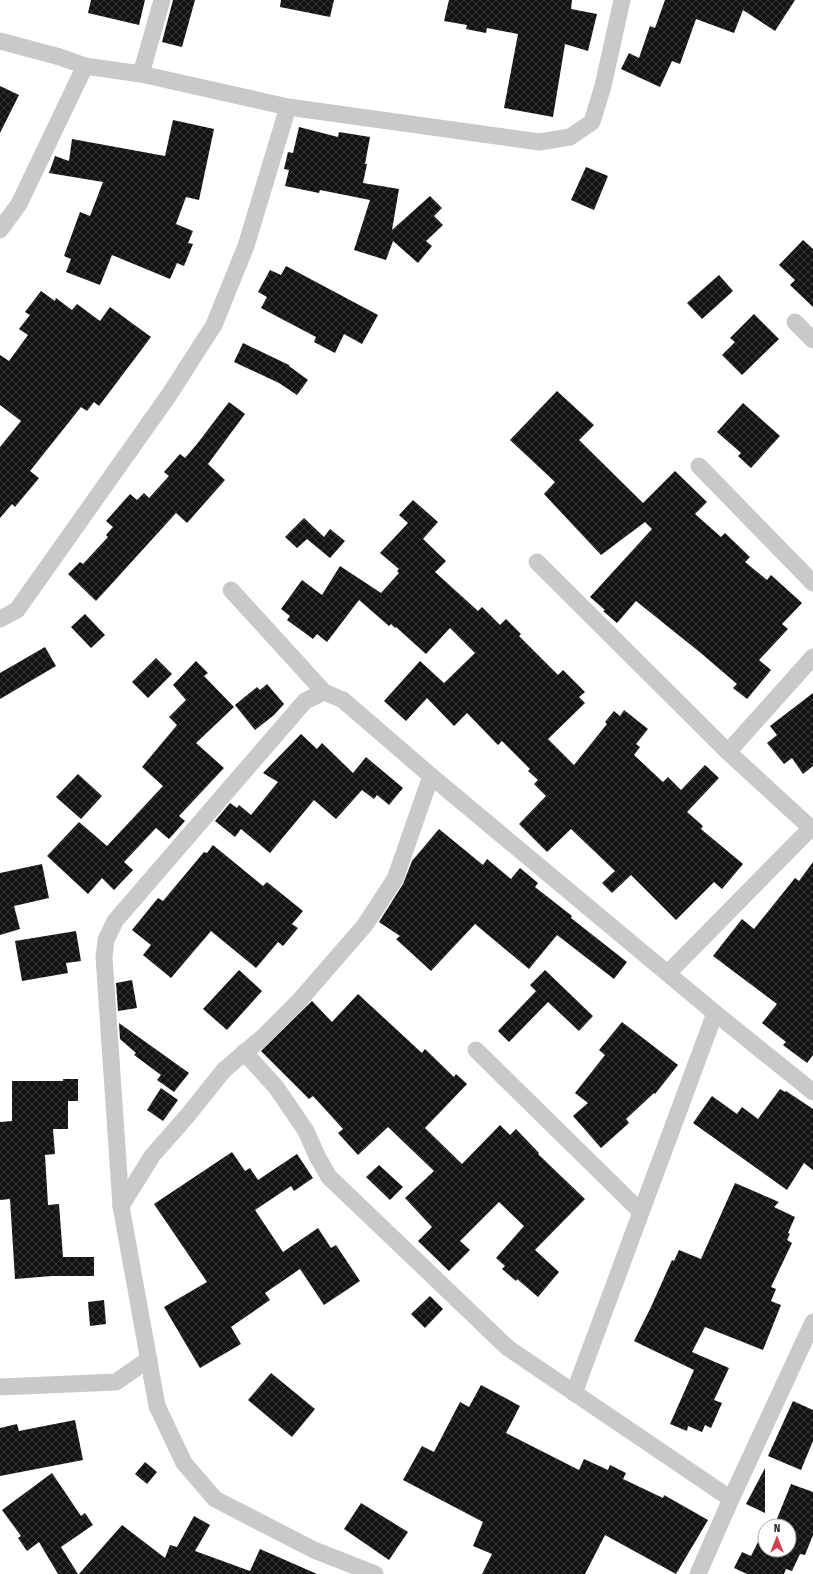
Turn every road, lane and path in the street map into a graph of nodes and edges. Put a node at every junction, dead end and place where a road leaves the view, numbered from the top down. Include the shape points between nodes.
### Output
1 (162, 0) edge
2 (622, 0) edge
3 (0, 41) edge
4 (85, 66) junction
5 (141, 74) junction
6 (288, 107) junction
7 (0, 230) edge
8 (795, 322) dead end
9 (813, 340) edge
10 (699, 466) dead end
11 (537, 562) dead end
12 (813, 583) edge
13 (231, 590) dead end
14 (0, 619) edge
15 (813, 658) edge
16 (324, 692) junction
17 (728, 752) junction
18 (431, 776) junction
19 (812, 830) edge
20 (668, 973) junction
21 (715, 1014) junction
22 (476, 1050) dead end
23 (244, 1052) junction
24 (813, 1092) edge
25 (121, 1206) junction
26 (641, 1212) junction
27 (813, 1322) edge
28 (149, 1359) junction
29 (0, 1387) edge
30 (574, 1393) junction
31 (731, 1499) junction
32 (376, 1574) edge
33 (698, 1574) edge

1 - 5 street
2 - 6 street via 592,122 570,137 539,142
3 - 4 street
4 - 5 street
4 - 7 street via 18,204
5 - 6 street
6 - 14 street via 246,246 214,325 169,395 17,610
8 - 9 street
10 - 12 street
11 - 17 street
13 - 16 street
15 - 17 street
16 - 18 street via 343,700
16 - 25 street via 305,701 115,921 106,940 104,957
17 - 19 street
18 - 20 street
18 - 23 street via 395,879 369,919 299,1000 263,1037
19 - 20 street
20 - 21 street
21 - 24 street
21 - 26 street
22 - 26 street
23 - 25 street via 224,1070 152,1156
23 - 30 street via 276,1088 306,1131 316,1156 329,1177 508,1348
25 - 28 street
26 - 30 street
27 - 31 street
28 - 29 street via 116,1382
28 - 32 street via 157,1406 184,1463 215,1499 314,1550
30 - 31 street
31 - 33 street

